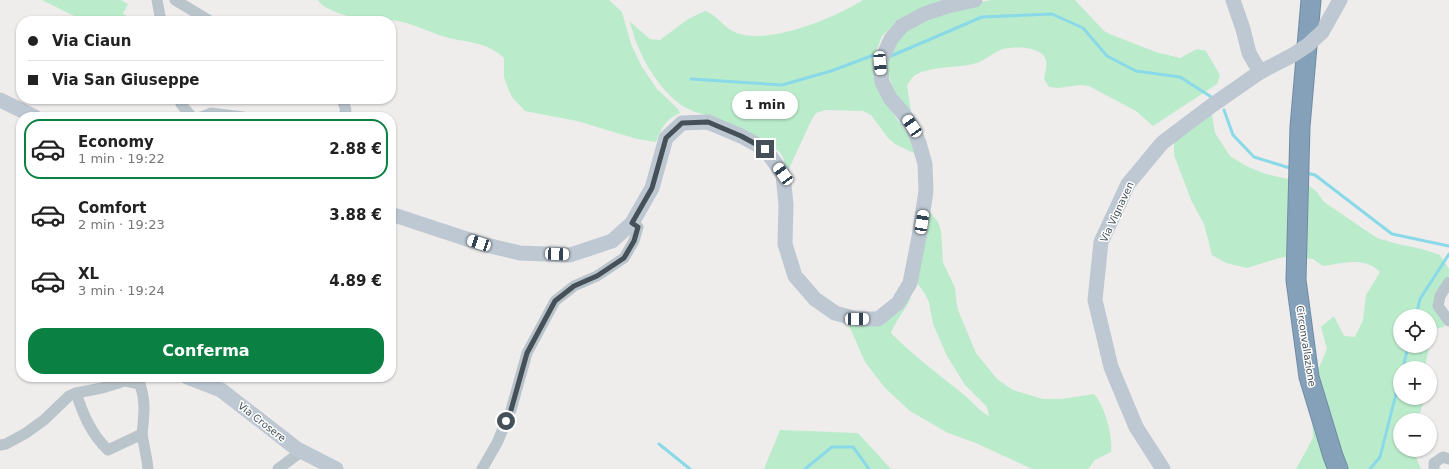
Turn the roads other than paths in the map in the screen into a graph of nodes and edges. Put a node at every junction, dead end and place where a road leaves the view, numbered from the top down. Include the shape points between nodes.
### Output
1 (157, 0) edge
2 (176, 0) edge
3 (975, 0) edge
4 (1233, 0) edge
5 (1311, 0) edge
6 (1340, 0) edge
7 (160, 16) edge
8 (202, 16) edge
9 (1260, 72) junction
10 (0, 100) edge
11 (181, 104) edge
12 (25, 112) edge
13 (188, 112) edge
14 (396, 216) edge
15 (632, 223) junction
16 (1449, 282) edge
17 (1449, 321) edge
18 (122, 382) edge
19 (142, 382) edge
20 (200, 382) edge
21 (76, 393) junction
22 (142, 434) junction
23 (0, 445) edge
24 (302, 451) junction
25 (1449, 459) edge
26 (1336, 463) edge
27 (148, 469) edge
28 (278, 469) edge
29 (336, 469) edge
30 (482, 469) edge
31 (1163, 469) edge
32 (1434, 469) edge

1 - 7 street
2 - 8 street
3 - 15 street via 924,14 902,26 891,39 880,63 882,82 890,98 912,126 919,143 925,164 926,191 910,283 898,303 878,319 857,319 834,313 815,299 795,276 785,244 786,205 783,174 765,149 708,122 682,123 666,138 652,188
4 - 9 street via 1249,53
5 - 26 highway, Circonvallazione via 1300,127 1296,280 1309,377
6 - 9 street, Via Vignaven, bridge via 1322,32 1308,45
9 - 31 street, Via Vignaven via 1162,143 1128,184 1101,242 1095,300 1110,367 1136,428
10 - 12 street
11 - 13 street
14 - 15 street via 482,244 520,253 570,255 612,241
15 - 30 street via 638,227 634,241 624,258 597,276 574,286 555,301 527,353 511,410
16 - 17 street via 1440,296 1438,306
18 - 21 street
19 - 22 street via 145,410
20 - 24 street, Via Crosere via 221,390
21 - 22 street via 83,415 108,450
21 - 23 street via 69,396 26,433
22 - 27 street
24 - 28 street
24 - 29 street, Via Crosere
25 - 32 street via 1442,457 1434,463

